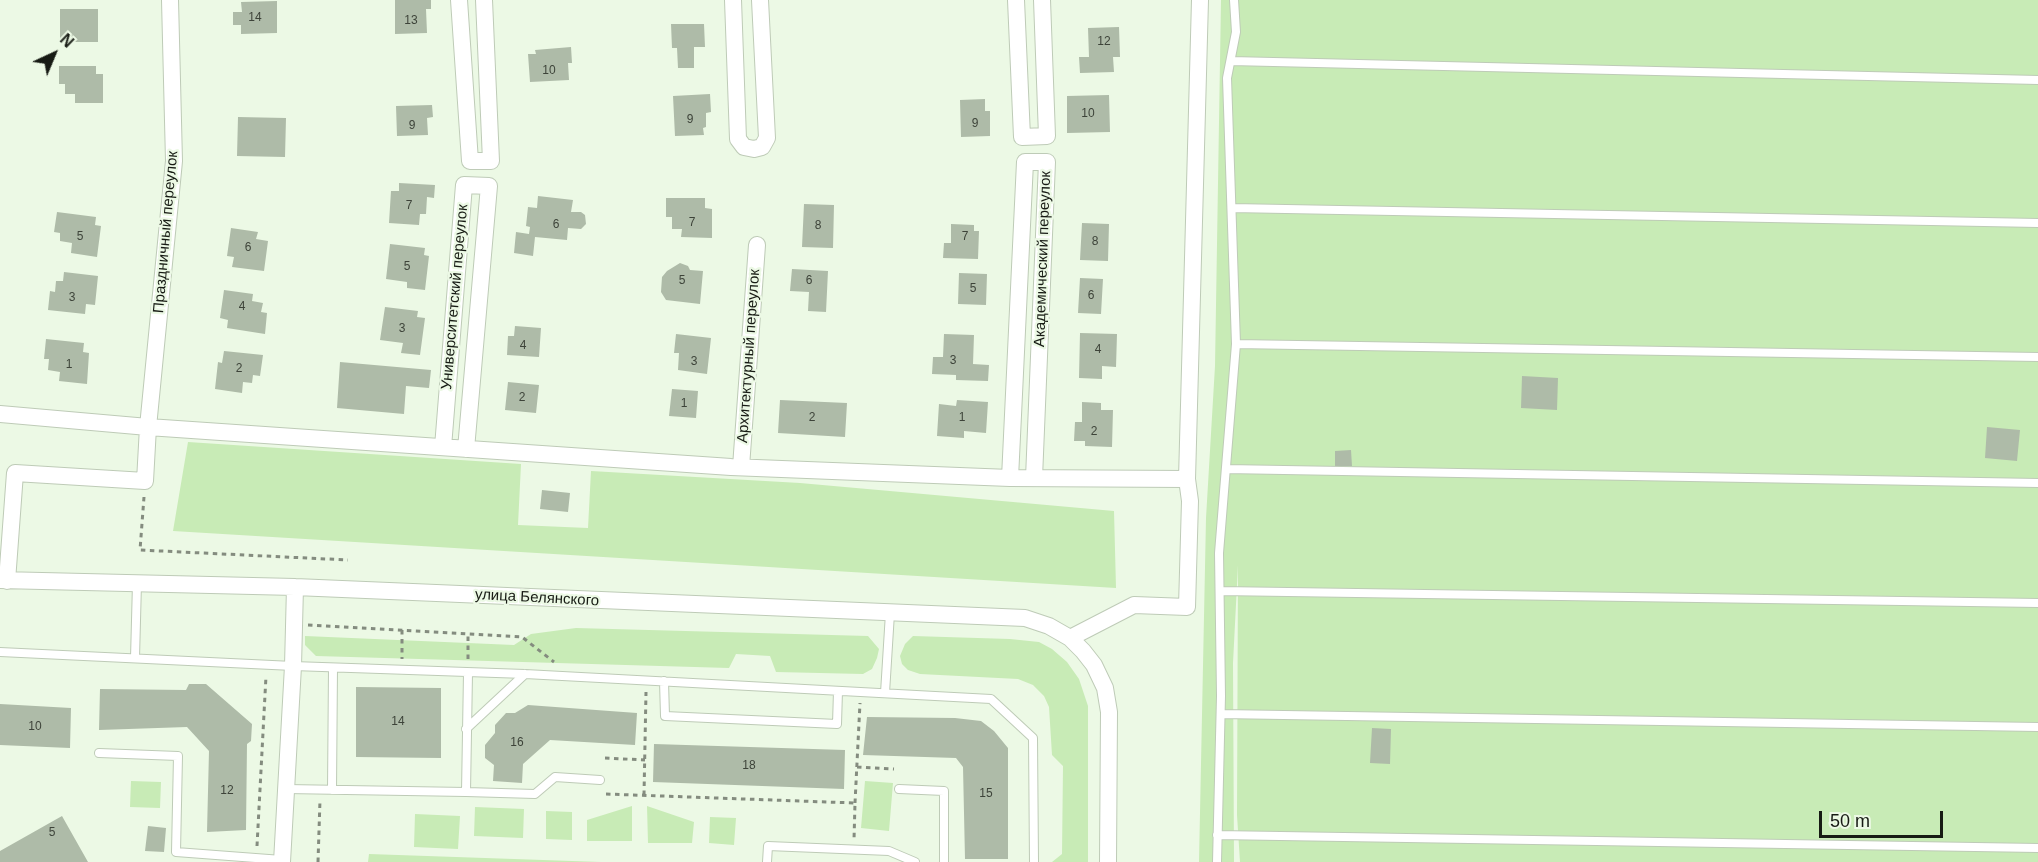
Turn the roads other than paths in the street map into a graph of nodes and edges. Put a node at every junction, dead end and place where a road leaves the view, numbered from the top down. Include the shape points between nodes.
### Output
1 (170, 0) edge
2 (459, 0) edge
3 (484, 0) edge
4 (733, 0) edge
5 (760, 0) edge
6 (1016, 0) edge
7 (1042, 0) edge
8 (1200, 0) edge
9 (1234, 0) edge
10 (1231, 61) junction
11 (2038, 80) edge
12 (1232, 208) junction
13 (2038, 223) edge
14 (757, 245) dead end
15 (1236, 344) junction
16 (2038, 357) edge
17 (0, 414) edge
18 (148, 427) junction
19 (443, 447) junction
20 (466, 449) junction
21 (741, 467) junction
22 (1226, 469) junction
23 (1010, 478) junction
24 (1034, 478) junction
25 (1187, 479) junction
26 (2038, 483) edge
27 (3, 581) edge
28 (137, 584) junction
29 (296, 587) junction
30 (1220, 591) junction
31 (2038, 603) edge
32 (890, 613) junction
33 (1070, 638) junction
34 (0, 652) edge
35 (135, 658) junction
36 (293, 666) junction
37 (333, 668) junction
38 (468, 673) junction
39 (525, 674) junction
40 (664, 681) junction
41 (838, 691) junction
42 (885, 693) junction
43 (1221, 714) junction
44 (2038, 727) edge
45 (466, 729) junction
46 (99, 753) dead end
47 (600, 780) dead end
48 (286, 789) junction
49 (898, 789) dead end
50 (332, 790) junction
51 (466, 792) junction
52 (1217, 835) junction
53 (2038, 848) edge
54 (176, 852) junction
55 (282, 861) edge
56 (176, 862) edge
57 (767, 862) edge
58 (915, 862) edge
59 (944, 862) edge
60 (1035, 862) edge
61 (1108, 862) edge
62 (1217, 862) edge

1 - 18 street, Праздничный переулок via 174,160
2 - 3 street via 471,161 491,161
4 - 5 street via 738,139 744,147 754,149 762,147 767,138
6 - 7 street via 1022,137 1047,136
8 - 25 street
9 - 10 lane via 1236,32
10 - 11 lane
10 - 12 lane via 1227,78
12 - 13 lane
12 - 15 lane
14 - 21 street, Архитектурный переулок
15 - 16 lane
15 - 22 lane
17 - 18 street
18 - 19 street
18 - 27 street, Праздничный переулок via 145,481 15,473
19 - 20 street
19 - 20 street, Университетский переулок via 464,185 489,186
20 - 21 street
21 - 23 street
22 - 26 lane
22 - 30 lane
23 - 24 street
23 - 24 street, Академический переулок via 1025,162 1047,162
24 - 25 street
25 - 33 street via 1187,607 1134,605
27 - 28 street, улица Белянского
28 - 29 street, улица Белянского
28 - 35 lane
29 - 32 street, улица Белянского
29 - 36 street
30 - 31 lane
30 - 43 lane
32 - 33 street, улица Белянского via 1025,618
32 - 42 lane
33 - 61 street via 1094,665 1105,688 1109,712
34 - 35 lane
35 - 36 lane
36 - 37 lane
36 - 48 street
37 - 38 lane
37 - 50 lane
38 - 39 lane
38 - 45 lane
39 - 40 lane
39 - 45 lane
40 - 41 lane
40 - 41 lane via 664,716 837,724
41 - 42 lane
42 - 60 lane via 991,699 1033,738
43 - 44 lane
43 - 52 lane
45 - 51 lane
46 - 54 lane via 177,756
47 - 51 lane via 555,777 534,794
48 - 50 lane
48 - 55 street
49 - 59 lane via 944,791
50 - 51 lane
52 - 53 lane
52 - 62 lane
54 - 55 lane
54 - 56 lane
57 - 58 lane via 768,846 889,851

